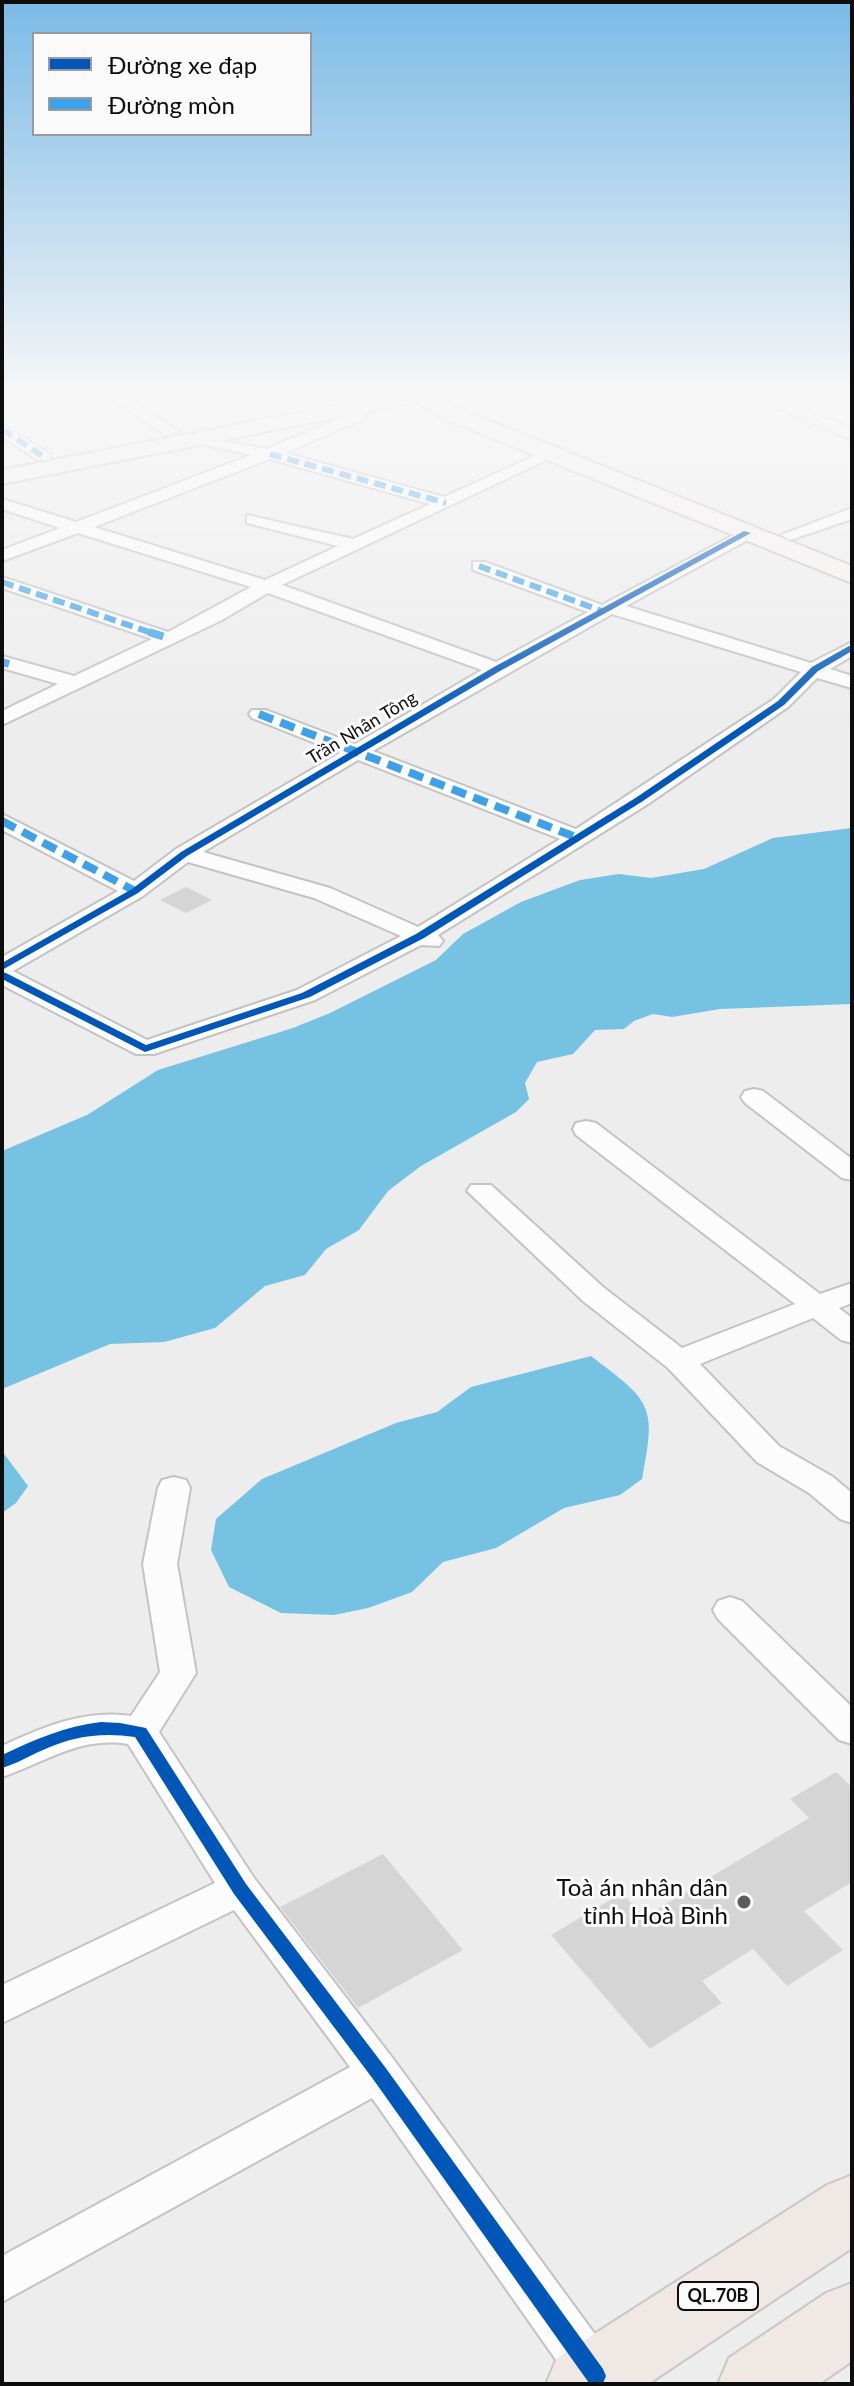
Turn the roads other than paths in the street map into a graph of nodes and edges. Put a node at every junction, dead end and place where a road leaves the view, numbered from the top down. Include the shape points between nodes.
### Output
1 (6, 505) edge
2 (135, 505) edge
3 (441, 505) edge
4 (686, 505) edge
5 (693, 505) edge
6 (852, 513) edge
7 (253, 519) dead end
8 (76, 528) junction
9 (746, 528) junction
10 (790, 535) junction
11 (355, 545) junction
12 (2, 556) edge
13 (852, 560) edge
14 (479, 566) dead end
15 (852, 575) edge
16 (2, 582) edge
17 (266, 586) junction
18 (606, 609) junction
19 (168, 638) junction
20 (852, 648) edge
21 (4, 664) edge
22 (497, 669) junction
23 (815, 669) junction
24 (852, 682) edge
25 (76, 683) junction
26 (259, 714) dead end
27 (2, 719) edge
28 (358, 752) junction
29 (2, 821) edge
30 (578, 838) junction
31 (184, 854) junction
32 (135, 891) junction
33 (426, 938) junction
34 (2, 967) edge
35 (2, 975) edge
36 (754, 1097) dead end
37 (586, 1129) dead end
38 (852, 1172) edge
39 (481, 1191) dead end
40 (852, 1292) edge
41 (817, 1306) junction
42 (852, 1333) edge
43 (679, 1361) junction
44 (174, 1488) dead end
45 (852, 1511) edge
46 (730, 1610) dead end
47 (852, 1730) edge
48 (140, 1732) junction
49 (2, 1762) edge
50 (240, 1889) junction
51 (2, 2005) edge
52 (379, 2073) junction
53 (852, 2208) edge
54 (2, 2280) edge
55 (852, 2318) edge
56 (590, 2380) edge
57 (755, 2384) edge

1 - 8 street
2 - 8 street
3 - 11 street
4 - 9 main road
5 - 9 main road
6 - 10 street
7 - 11 street
8 - 12 street
8 - 17 street
9 - 10 main road
9 - 15 main road
9 - 18 street, Trần Nhân Tông
10 - 13 main road
11 - 17 street
14 - 18 street
16 - 19 street
17 - 19 street
17 - 22 street
18 - 22 street, Trần Nhân Tông
18 - 23 street
19 - 25 street
20 - 23 street
21 - 25 street
22 - 28 street, Trần Nhân Tông
23 - 24 street
23 - 30 street via 781,703
25 - 27 street
26 - 28 street
28 - 30 street
28 - 31 street, Trần Nhân Tông
29 - 32 street
30 - 33 street
31 - 32 street, Trần Nhân Tông
31 - 33 street via 322,893
32 - 34 street, Trần Nhân Tông
33 - 35 street via 306,995 145,1049
36 - 38 street
37 - 41 street
39 - 43 street via 593,1294
40 - 41 street
41 - 42 street
41 - 43 street
43 - 45 street via 768,1454 821,1485
44 - 48 street via 160,1564 178,1673
46 - 47 street
48 - 49 street via 73,1729
48 - 50 street
50 - 51 street
50 - 52 street
52 - 54 street
52 - 56 street
53 - 56 main road, QL.70B
55 - 57 main road

